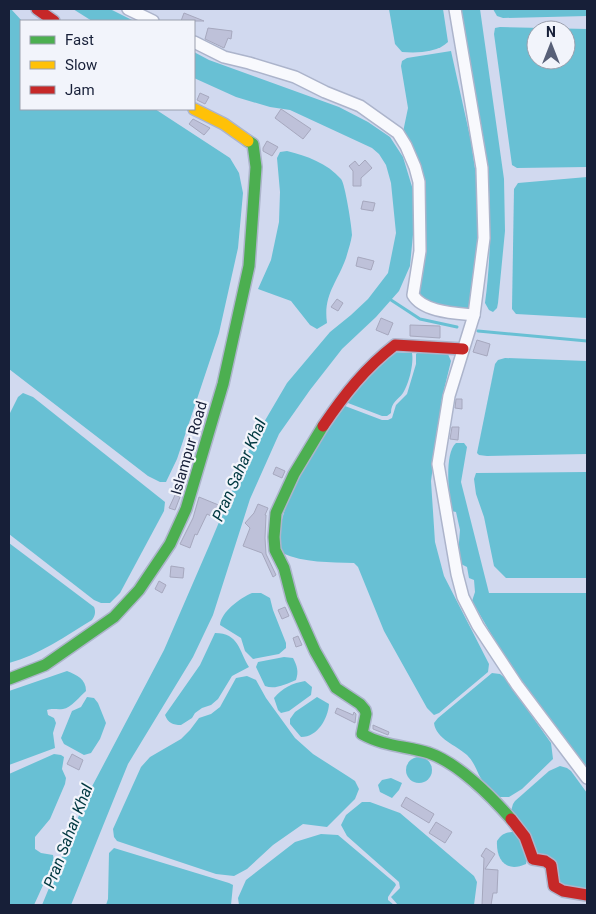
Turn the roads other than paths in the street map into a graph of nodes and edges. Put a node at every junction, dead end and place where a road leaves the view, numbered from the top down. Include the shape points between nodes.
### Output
1 (37, 9) edge
2 (128, 9) edge
3 (455, 9) edge
4 (53, 20) edge
5 (151, 20) edge
6 (195, 42) edge
7 (195, 110) edge
8 (474, 316) junction
9 (463, 349) junction
10 (9, 679) edge
11 (587, 778) edge
12 (587, 895) edge

1 - 4 street
2 - 5 street
3 - 8 street via 482,168 484,238
6 - 8 street via 224,57 287,75 360,106 398,133 419,182 420,252 412,295 424,305 444,312
7 - 10 street, Islampur Road via 253,144 256,167 249,266 223,384 186,509 170,544 139,590 114,616 46,665
8 - 9 street
9 - 11 street via 449,396 438,464 463,597 517,685
9 - 12 street via 395,346 375,360 346,392 294,474 276,513 275,550 315,651 336,688 365,710 362,734 369,739 433,755 470,779 509,816 523,834 533,859 550,864 554,886

